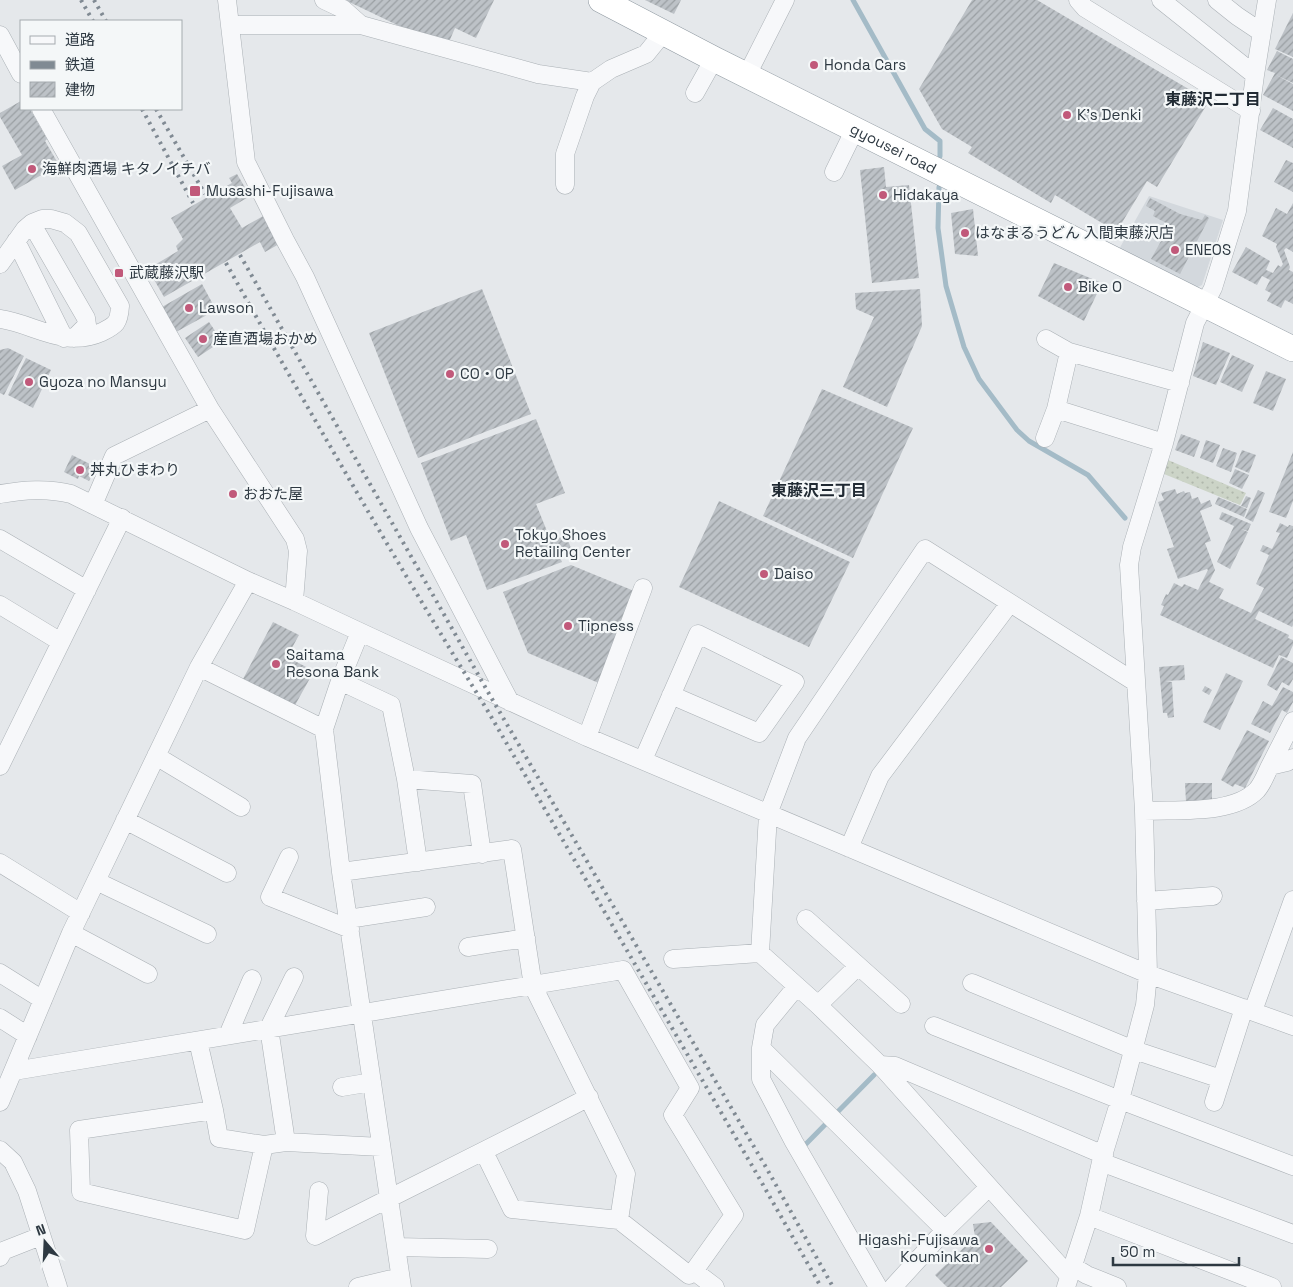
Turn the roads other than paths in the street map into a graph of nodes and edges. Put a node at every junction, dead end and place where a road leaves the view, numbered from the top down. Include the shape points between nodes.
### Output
1 (227, 0) edge
2 (324, 0) edge
3 (601, 0) edge
4 (784, 0) edge
5 (1161, 0) edge
6 (1217, 0) edge
7 (1267, 0) edge
8 (1088, 3) edge
9 (230, 25) junction
10 (360, 25) junction
11 (1261, 32) junction
12 (663, 33) junction
13 (0, 35) edge
14 (10, 51) edge
15 (714, 59) junction
16 (20, 72) edge
17 (1254, 74) junction
18 (746, 75) junction
19 (592, 82) junction
20 (695, 93) dead end
21 (42, 110) edge
22 (1251, 111) junction
23 (855, 129) junction
24 (834, 172) dead end
25 (565, 185) dead end
26 (20, 235) junction
27 (0, 264) edge
28 (1204, 306) junction
29 (0, 319) edge
30 (69, 338) junction
31 (1046, 339) dead end
32 (1293, 349) edge
33 (1068, 352) junction
34 (1180, 383) junction
35 (210, 408) junction
36 (1056, 409) junction
37 (1044, 438) dead end
38 (1164, 443) junction
39 (0, 494) edge
40 (93, 505) junction
41 (122, 518) junction
42 (0, 539) edge
43 (248, 581) junction
44 (643, 588) dead end
45 (87, 590) junction
46 (294, 601) junction
47 (1010, 603) junction
48 (0, 605) edge
49 (360, 632) junction
50 (61, 642) junction
51 (199, 667) junction
52 (340, 681) junction
53 (1135, 682) junction
54 (671, 695) junction
55 (510, 702) junction
56 (1293, 721) edge
57 (324, 729) junction
58 (587, 737) junction
59 (156, 756) junction
60 (1293, 758) edge
61 (643, 760) junction
62 (0, 766) edge
63 (1270, 766) junction
64 (406, 778) junction
65 (241, 806) dead end
66 (1144, 810) junction
67 (768, 814) junction
68 (125, 820) junction
69 (849, 848) junction
70 (482, 854) junction
71 (290, 857) dead end
72 (418, 862) junction
73 (0, 864) edge
74 (341, 872) junction
75 (227, 873) dead end
76 (96, 881) junction
77 (1213, 896) dead end
78 (1293, 900) edge
79 (1146, 901) junction
80 (426, 907) dead end
81 (81, 913) junction
82 (806, 919) dead end
83 (349, 924) junction
84 (71, 933) junction
85 (207, 934) dead end
86 (526, 938) junction
87 (468, 947) dead end
88 (760, 953) junction
89 (674, 959) dead end
90 (858, 966) junction
91 (0, 973) edge
92 (148, 974) dead end
93 (1148, 974) junction
94 (294, 977) dead end
95 (252, 979) dead end
96 (972, 983) dead end
97 (533, 986) junction
98 (797, 986) junction
99 (43, 1000) junction
100 (901, 1004) dead end
101 (818, 1005) junction
102 (1248, 1010) junction
103 (362, 1012) junction
104 (0, 1018) edge
105 (934, 1026) dead end
106 (1293, 1026) edge
107 (269, 1028) junction
108 (228, 1035) junction
109 (28, 1036) junction
110 (198, 1041) junction
111 (761, 1048) junction
112 (1134, 1050) junction
113 (880, 1065) junction
114 (14, 1071) junction
115 (1221, 1079) junction
116 (372, 1082) junction
117 (342, 1087) dead end
118 (589, 1097) junction
119 (1120, 1100) junction
120 (0, 1102) edge
121 (1214, 1102) dead end
122 (214, 1110) junction
123 (286, 1142) junction
124 (264, 1145) junction
125 (380, 1147) junction
126 (0, 1150) edge
127 (484, 1152) junction
128 (1103, 1158) junction
129 (1293, 1166) edge
130 (989, 1187) junction
131 (319, 1190) dead end
132 (389, 1198) junction
133 (1089, 1216) junction
134 (618, 1220) junction
135 (945, 1230) junction
136 (1293, 1234) edge
137 (41, 1236) junction
138 (396, 1247) junction
139 (488, 1249) dead end
140 (0, 1257) edge
141 (694, 1271) junction
142 (1069, 1276) edge
143 (401, 1282) edge
144 (58, 1287) edge
145 (358, 1287) edge
146 (715, 1287) edge
147 (878, 1287) edge
148 (893, 1287) edge
149 (1118, 1287) edge
150 (1272, 1287) edge

1 - 9 street
2 - 10 street via 344,9
3 - 12 highway, gyousei road
4 - 18 street
5 - 17 street
6 - 11 street
7 - 11 street
8 - 22 street
9 - 10 street
9 - 55 street via 246,162 305,277 419,528
10 - 19 street via 538,74
11 - 17 street
12 - 15 highway, gyousei road
12 - 19 street via 646,54 611,69
13 - 14 street
14 - 16 street
15 - 18 highway, gyousei road
15 - 20 street
17 - 22 street
18 - 23 highway, gyousei road
19 - 25 street via 565,154
21 - 35 street
22 - 28 street via 1236,211 1213,288
23 - 24 street
23 - 28 highway, gyousei road
26 - 27 street
26 - 30 street
26 - 30 street via 33,230 37,233 86,318 87,325
26 - 30 street via 32,223 42,219 64,223 78,233 120,306 120,318 113,327 97,334
28 - 32 highway, gyousei road
28 - 34 street via 1195,323
29 - 30 street
31 - 33 street
33 - 34 street
33 - 36 street
34 - 38 street
35 - 40 street via 114,456
35 - 46 street via 294,539 298,551
36 - 37 street
36 - 38 street
38 - 53 street via 1129,565
39 - 40 street via 54,489
40 - 41 street
41 - 43 street
41 - 45 street
42 - 45 street
43 - 46 street
43 - 51 street
44 - 58 street
45 - 50 street
46 - 49 street
47 - 53 street
47 - 67 street via 925,549 797,738
47 - 69 street via 880,776
48 - 50 street
49 - 52 street
49 - 55 street
50 - 62 street
51 - 57 street
51 - 59 street
52 - 57 street
52 - 64 street via 391,705
53 - 66 street
54 - 54 street via 759,733 794,682 698,634
54 - 61 street
55 - 58 street
56 - 63 street
57 - 74 street
58 - 61 street
59 - 65 street
59 - 68 street
60 - 63 street
61 - 67 street
63 - 66 street via 1257,790 1223,808
64 - 70 street via 472,784
64 - 72 street
66 - 79 street
67 - 69 street
67 - 88 street
68 - 75 street
68 - 76 street
69 - 93 street
70 - 72 street
70 - 86 street via 512,849
71 - 83 street via 270,897
72 - 74 street
73 - 81 street
74 - 83 street
76 - 81 street
76 - 85 street
77 - 79 street
78 - 102 street
79 - 93 street
80 - 83 street
81 - 84 street
82 - 90 street
83 - 103 street
84 - 92 street
84 - 99 street
86 - 87 street
86 - 97 street
88 - 89 street
88 - 98 street
90 - 100 street
90 - 101 street
91 - 99 street
93 - 102 street
93 - 112 street via 1145,1005
94 - 107 street
95 - 108 street
96 - 112 street
97 - 103 street
97 - 118 street
97 - 141 street via 622,970 690,1088 673,1114 734,1215
98 - 101 street
98 - 111 street via 765,1025
99 - 109 street
101 - 113 street
102 - 106 street
102 - 115 street
103 - 107 street
103 - 116 street
104 - 109 street
105 - 119 street
107 - 108 street
107 - 123 street
108 - 110 street
109 - 114 street
110 - 114 street
110 - 122 street
111 - 135 street
111 - 147 street via 761,1079
112 - 115 street
112 - 119 street
113 - 128 street via 895,1066
113 - 130 street
114 - 120 street
115 - 121 street
116 - 117 street
116 - 125 street
118 - 127 street
118 - 134 street via 626,1174
119 - 128 street
119 - 129 street
122 - 124 street via 219,1138
122 - 124 street via 79,1130 81,1192 245,1230
123 - 124 street
123 - 125 street
125 - 132 street
126 - 137 street via 17,1169
127 - 132 street
127 - 134 street via 512,1209
128 - 133 street
128 - 136 street
130 - 135 street
130 - 142 street
131 - 132 street via 315,1236
132 - 138 street
133 - 142 street
133 - 150 street
134 - 141 street via 689,1275
135 - 148 street
137 - 140 street via 3,1250
137 - 144 street
138 - 139 street
138 - 143 street
141 - 146 street
142 - 149 street via 1087,1275
143 - 145 street

